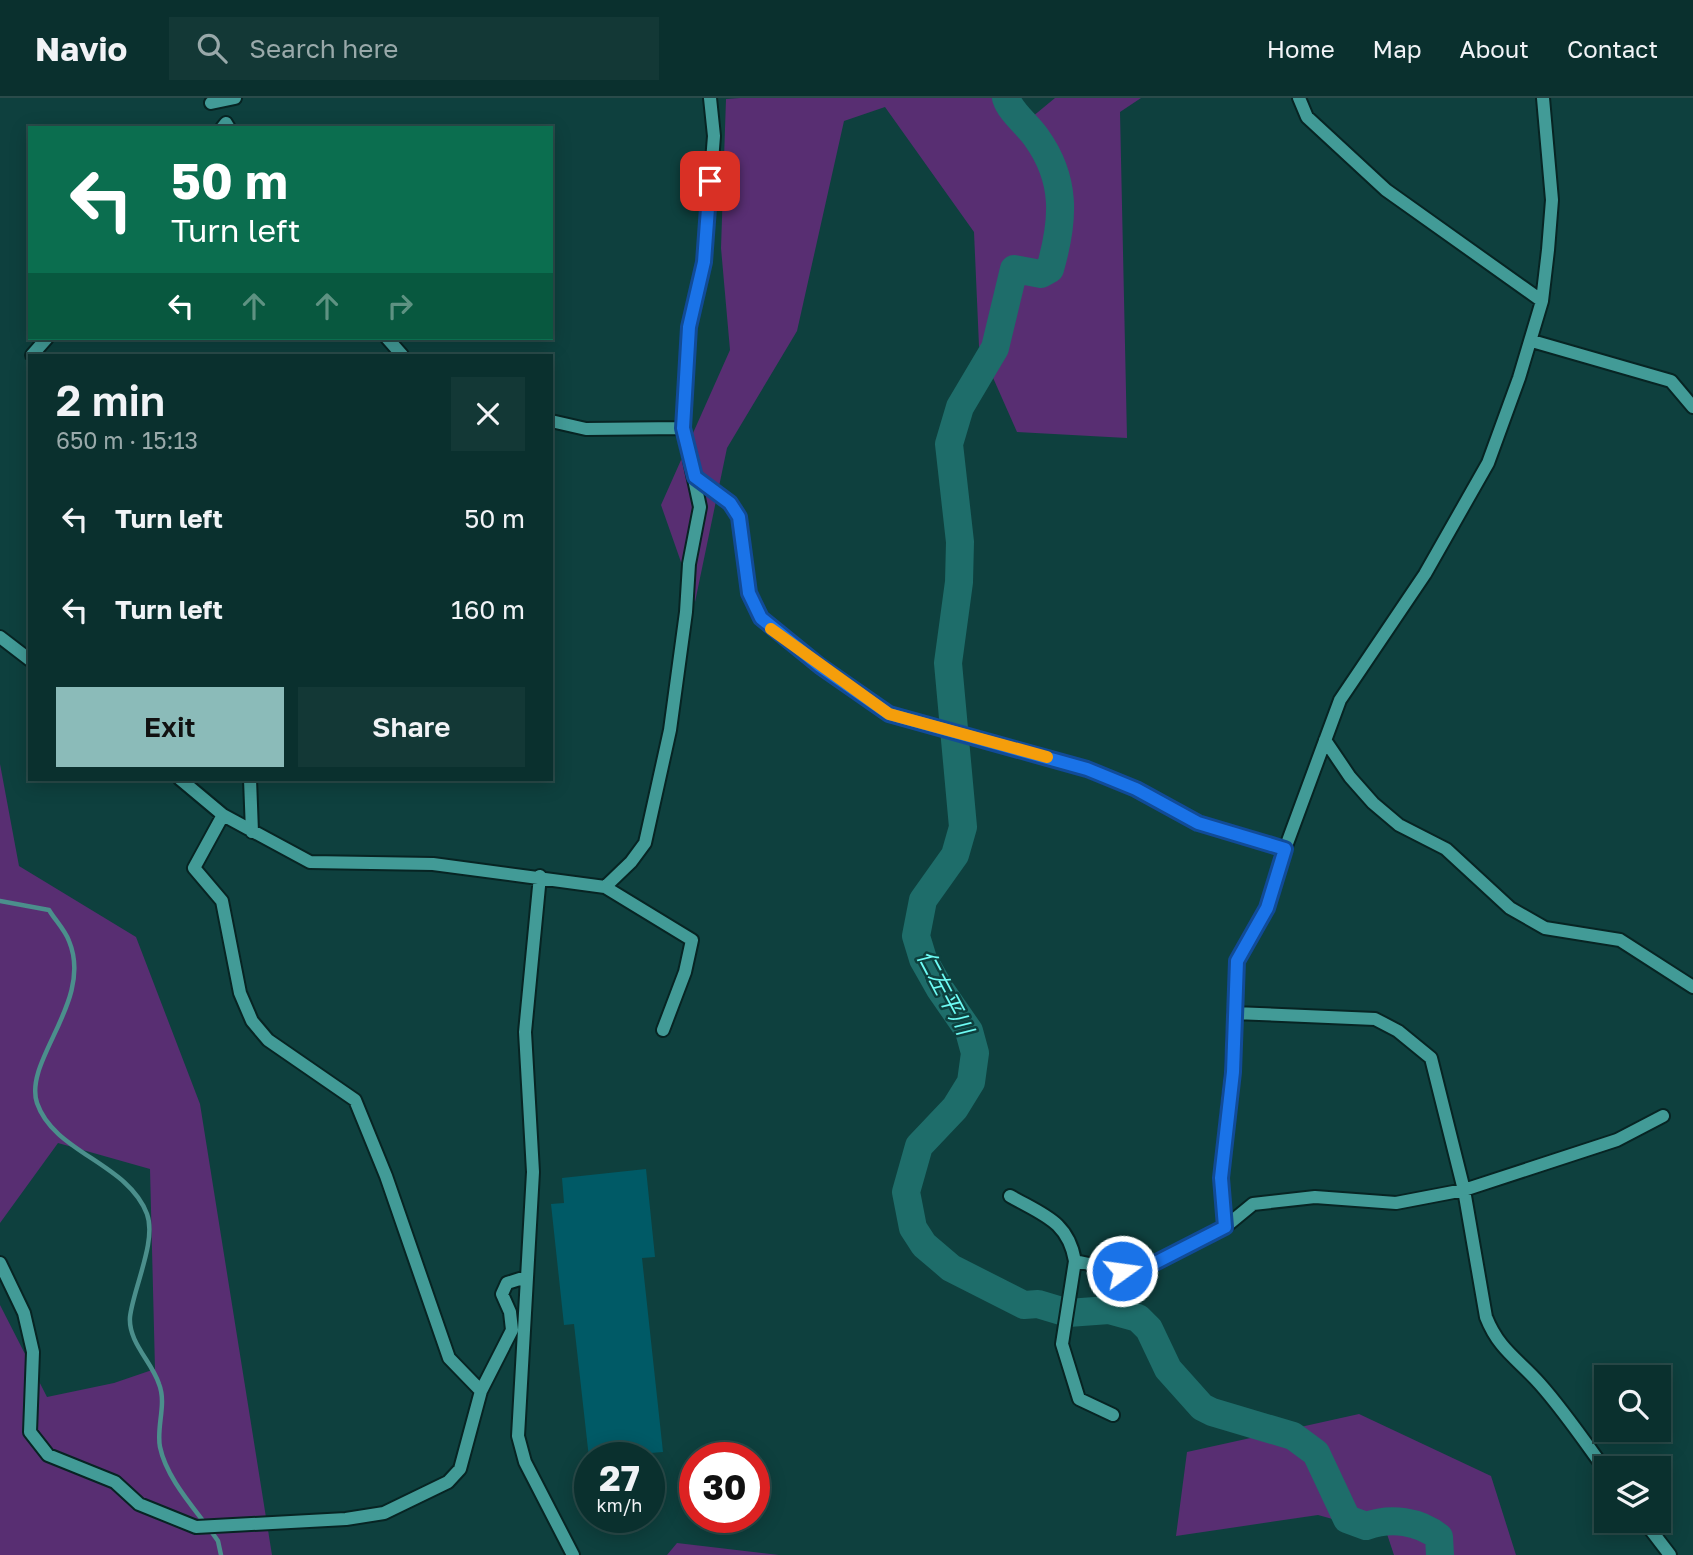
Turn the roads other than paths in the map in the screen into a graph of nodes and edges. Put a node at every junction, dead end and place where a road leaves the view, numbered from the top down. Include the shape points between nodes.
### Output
1 (235, 98) edge
2 (710, 98) edge
3 (1299, 98) edge
4 (1543, 98) edge
5 (211, 103) dead end
6 (1542, 301) junction
7 (45, 340) edge
8 (389, 340) edge
9 (1532, 341) junction
10 (34, 354) edge
11 (401, 354) edge
12 (1693, 407) edge
13 (553, 421) edge
14 (683, 428) junction
15 (695, 477) junction
16 (0, 637) edge
17 (28, 658) edge
18 (1325, 740) junction
19 (182, 781) edge
20 (250, 781) edge
21 (223, 816) junction
22 (252, 832) junction
23 (1285, 849) junction
24 (540, 876) junction
25 (605, 887) junction
26 (1693, 987) edge
27 (1234, 1013) junction
28 (663, 1030) dead end
29 (1663, 1116) dead end
30 (1464, 1190) junction
31 (1010, 1196) dead end
32 (1225, 1227) junction
33 (1075, 1261) junction
34 (0, 1263) edge
35 (526, 1277) junction
36 (481, 1391) junction
37 (1113, 1415) dead end
38 (1595, 1456) edge
39 (1653, 1533) edge
40 (573, 1555) edge
41 (1670, 1555) edge

1 - 5 street
2 - 14 street via 714,136 704,262 689,327
3 - 6 street via 1307,117 1386,190
4 - 6 street via 1552,200
6 - 9 street
7 - 10 street
8 - 11 street
9 - 12 street via 1671,381
9 - 18 street via 1488,463 1425,574 1339,699
13 - 14 street via 586,429
14 - 15 street
15 - 23 street via 730,503 739,517 749,593 761,618 889,714 1087,769 1198,823
15 - 25 street via 700,507 670,730 645,843
16 - 17 street
18 - 23 street
18 - 26 street via 1373,803 1399,825 1446,849 1510,908 1545,928 1620,940
19 - 21 street
20 - 22 street
21 - 22 street
21 - 36 street via 194,868 222,901 240,993 252,1021 268,1040 355,1100 449,1359
22 - 24 street via 310,862 433,864
23 - 27 street via 1267,908 1237,961
24 - 25 street
24 - 35 street via 525,1031 533,1172
25 - 28 street via 692,940
27 - 30 street via 1375,1019 1417,1044 1431,1058
27 - 32 street via 1233,1072 1221,1178
29 - 30 street via 1617,1140
30 - 32 street via 1396,1203 1282,1199 1253,1204
30 - 38 street via 1493,1336 1538,1381
31 - 33 street via 1062,1226 1072,1242
32 - 33 street via 1143,1269 1122,1271
33 - 37 street via 1062,1344 1079,1399
34 - 36 street via 24,1313 33,1352 30,1432 37,1444 48,1455 115,1482 139,1504 196,1527 384,1513 448,1482 460,1469
35 - 36 street via 507,1283 502,1294 512,1329
35 - 40 street via 519,1436 525,1462
39 - 41 street

